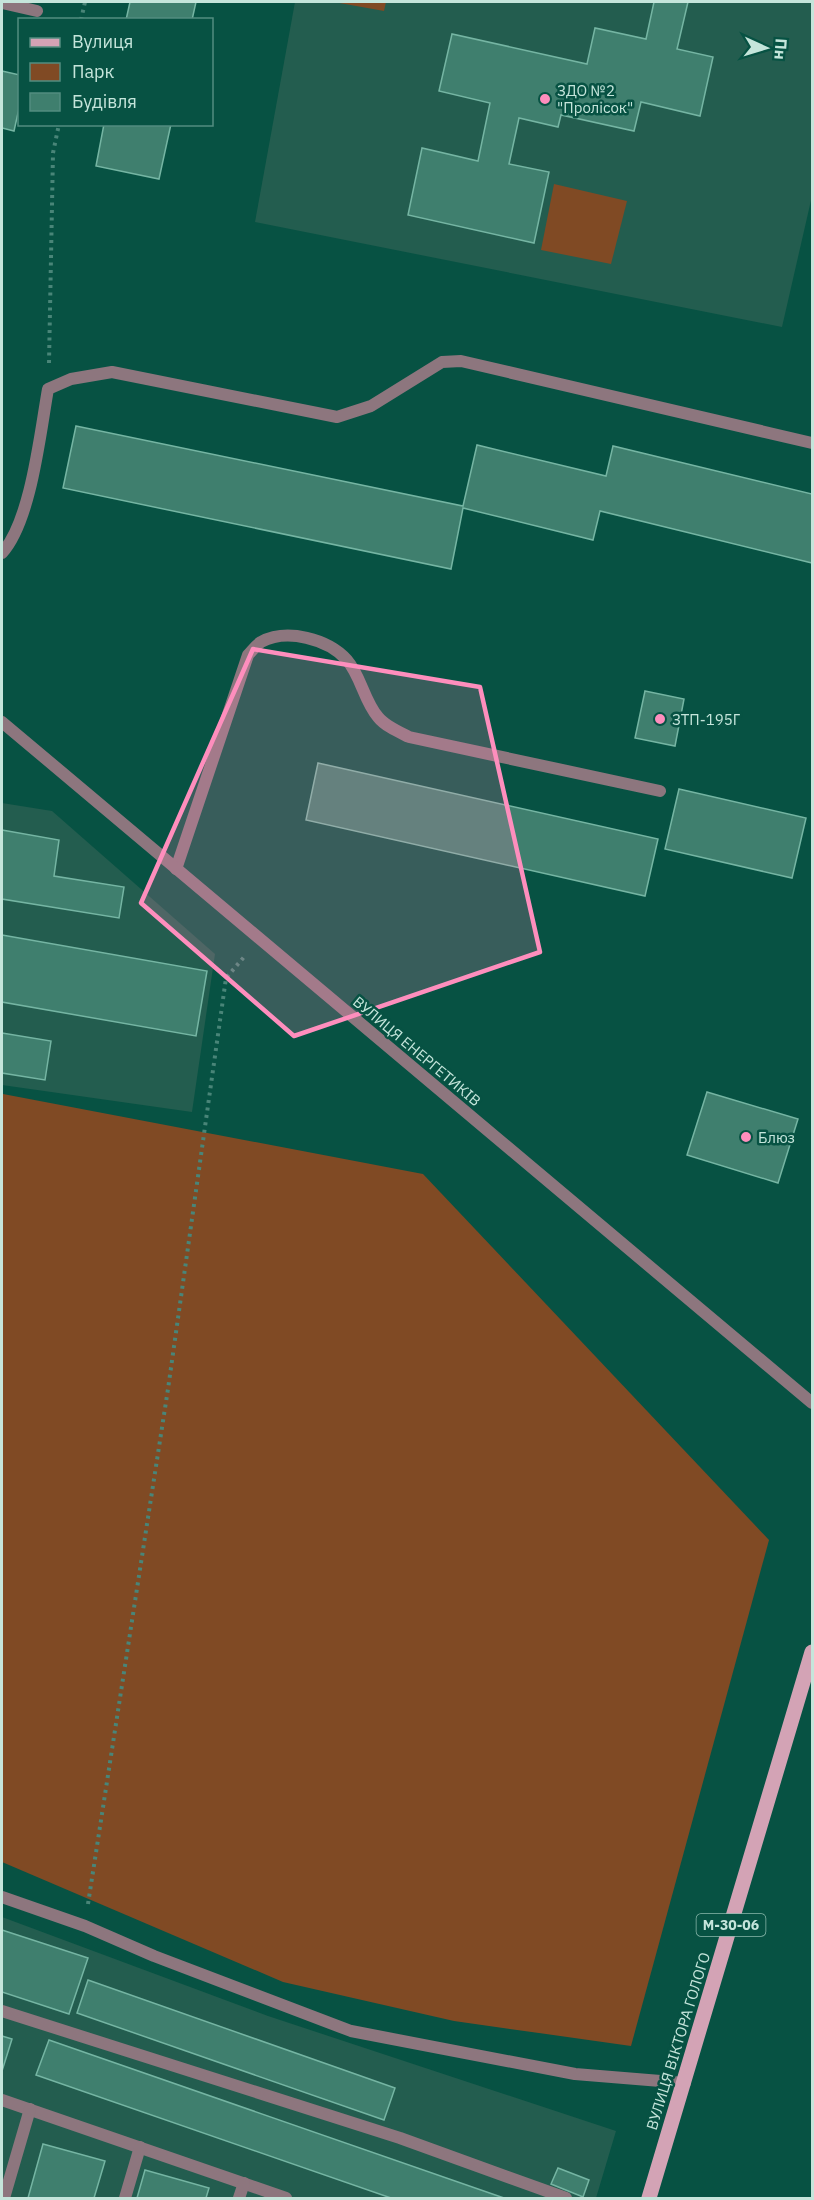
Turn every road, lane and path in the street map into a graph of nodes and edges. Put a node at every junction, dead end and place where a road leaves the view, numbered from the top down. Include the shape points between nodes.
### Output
1 (85, 2) edge
2 (2, 3) edge
3 (38, 11) dead end
4 (81, 18) edge
5 (59, 126) edge
6 (48, 389) junction
7 (813, 443) edge
8 (2, 553) edge
9 (2, 722) edge
10 (660, 791) dead end
11 (176, 868) junction
12 (261, 939) junction
13 (813, 1403) edge
14 (813, 1652) edge
15 (2, 1898) edge
16 (85, 1926) junction
17 (2, 2011) edge
18 (685, 2083) junction
19 (2, 2100) edge
20 (30, 2109) junction
21 (140, 2147) junction
22 (244, 2184) junction
23 (4, 2199) edge
24 (125, 2199) edge
25 (239, 2199) edge
26 (286, 2199) edge
27 (566, 2199) edge
28 (649, 2199) edge

1 - 4 path
2 - 3 street
5 - 6 path via 53,153
6 - 7 street via 71,379 112,372 338,417 371,406 442,362 461,361
6 - 8 street via 22,518
9 - 11 street, ВУЛИЦЯ ЕНЕРГЕТИКІВ
10 - 11 street via 409,737 378,717 348,661 333,649 307,639 279,637 261,642 248,655
11 - 12 street, ВУЛИЦЯ ЕНЕРГЕТИКІВ
12 - 13 street, ВУЛИЦЯ ЕНЕРГЕТИКІВ
12 - 16 path via 226,978 168,1389
14 - 18 main road, ВУЛИЦЯ ВІКТОРА ГОЛОГО / М-30-06
15 - 16 street
16 - 18 street via 351,2031 575,2074
17 - 27 street via 400,2138
18 - 28 main road, ВУЛИЦЯ ВІКТОРА ГОЛОГО / М-30-06
19 - 20 street
20 - 21 street
20 - 23 street
21 - 22 street
21 - 24 street
22 - 25 street
22 - 26 street

